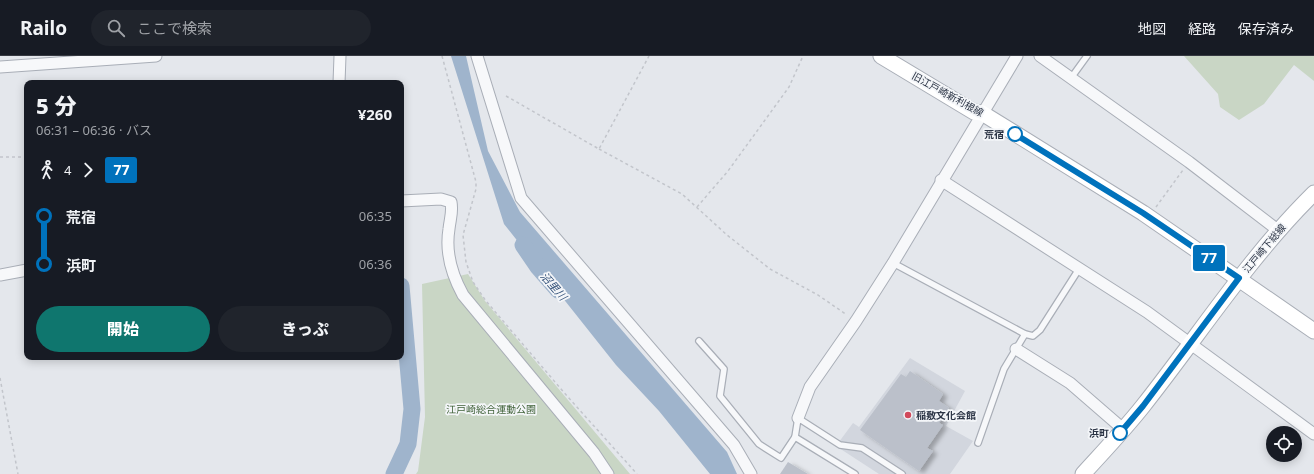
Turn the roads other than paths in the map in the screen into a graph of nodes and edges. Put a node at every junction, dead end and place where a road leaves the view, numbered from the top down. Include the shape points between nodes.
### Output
1 (156, 56) edge
2 (340, 56) edge
3 (477, 56) edge
4 (883, 56) edge
5 (1017, 56) edge
6 (1040, 56) edge
7 (1087, 56) edge
8 (109, 58) edge
9 (0, 67) edge
10 (1071, 78) junction
11 (339, 80) edge
12 (982, 113) junction
13 (941, 180) junction
14 (1314, 193) edge
15 (404, 201) edge
16 (1279, 231) junction
17 (893, 263) junction
18 (1079, 269) junction
19 (24, 271) edge
20 (0, 275) edge
21 (1239, 278) junction
22 (1314, 332) edge
23 (1025, 334) junction
24 (700, 341) dead end
25 (1189, 343) junction
26 (1016, 349) junction
27 (798, 418) junction
28 (1123, 429) junction
29 (1314, 434) edge
30 (795, 437) junction
31 (978, 443) dead end
32 (600, 468) edge
33 (608, 474) edge
34 (750, 474) edge
35 (855, 474) edge
36 (902, 474) edge
37 (1083, 474) edge

1 - 8 street
2 - 11 street
3 - 34 street via 521,198 734,445
4 - 12 street, 旧江戸崎新利根線 via 974,112
5 - 12 street
6 - 10 street
7 - 10 lane
8 - 9 street
10 - 16 street via 1189,162
12 - 13 street
12 - 21 street, 旧江戸崎新利根線 via 1149,217
13 - 17 street
13 - 18 street
14 - 16 street, 江戸崎下総線
15 - 32 street via 440,199 451,202 453,210 448,244 449,259 456,283 594,453
16 - 21 street, 江戸崎下総線
17 - 23 lane
17 - 27 street via 810,387
18 - 23 lane via 1040,330 1033,336
18 - 25 street via 1147,312
19 - 20 street
21 - 22 street, 旧江戸崎新利根線
21 - 25 street, 江戸崎下総線
23 - 26 lane
24 - 30 lane via 724,369 720,396 759,444 781,458
25 - 28 street, 江戸崎下総線
25 - 29 street
26 - 28 street via 1070,383
26 - 31 lane via 1004,369
27 - 30 lane
27 - 36 lane via 840,445 862,448
28 - 37 street, 江戸崎下総線
30 - 35 lane
32 - 33 street

